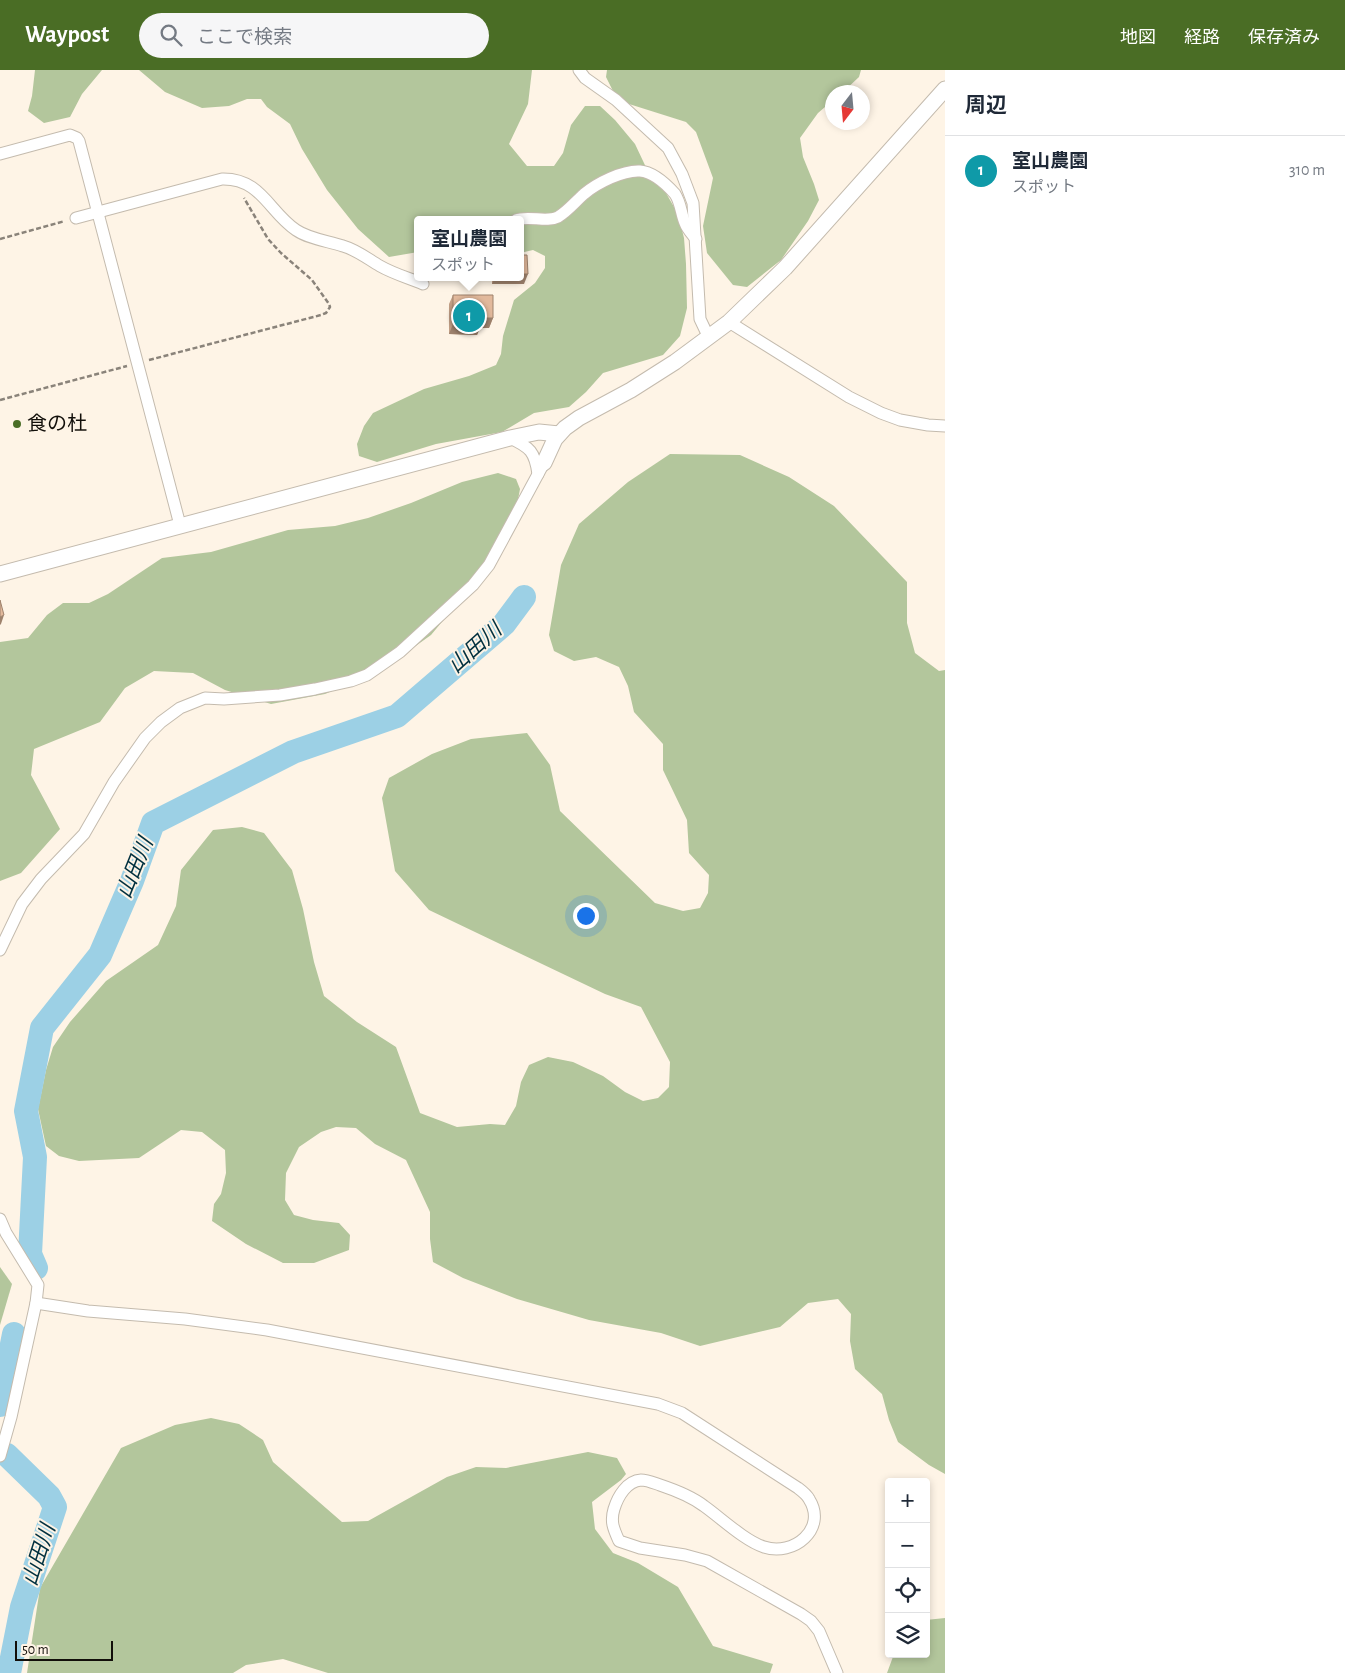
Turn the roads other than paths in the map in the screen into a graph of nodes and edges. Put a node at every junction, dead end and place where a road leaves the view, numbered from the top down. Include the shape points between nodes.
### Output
1 (579, 70) edge
2 (945, 89) edge
3 (0, 154) edge
4 (98, 212) junction
5 (76, 218) road end
6 (524, 219) edge
7 (696, 239) junction
8 (414, 279) edge
9 (729, 322) junction
10 (709, 338) junction
11 (945, 426) edge
12 (559, 434) junction
13 (510, 438) junction
14 (541, 468) junction
15 (180, 525) junction
16 (0, 574) edge
17 (0, 950) edge
18 (0, 1219) edge
19 (36, 1303) junction
20 (0, 1456) edge
21 (838, 1673) edge

1 - 7 street via 584,78 616,100 668,148 693,203
2 - 9 street via 785,268
3 - 4 street via 70,135 77,138
4 - 5 street
4 - 8 street via 229,179 260,193 298,232 344,246 382,267
4 - 15 street
6 - 7 street via 552,219 608,179 641,171 651,174 674,194 680,203 685,225
7 - 10 street via 700,319
9 - 10 street
9 - 11 street via 849,397 881,413 900,420
10 - 12 street via 631,390 579,418
12 - 13 street via 539,432
12 - 14 street
13 - 14 street via 523,444
13 - 15 street
14 - 17 street via 489,565 400,652 367,675 280,695 205,698 180,708 161,722 145,738 114,782 84,834 22,904
15 - 16 street
18 - 19 street via 38,1285
19 - 20 street
19 - 21 street via 267,1330 658,1404 682,1413 798,1488 809,1498 815,1514 812,1529 794,1546 764,1548 702,1504 682,1493 642,1480 630,1483 614,1507 611,1521 619,1541 640,1548 685,1554 707,1562 802,1614 818,1631

